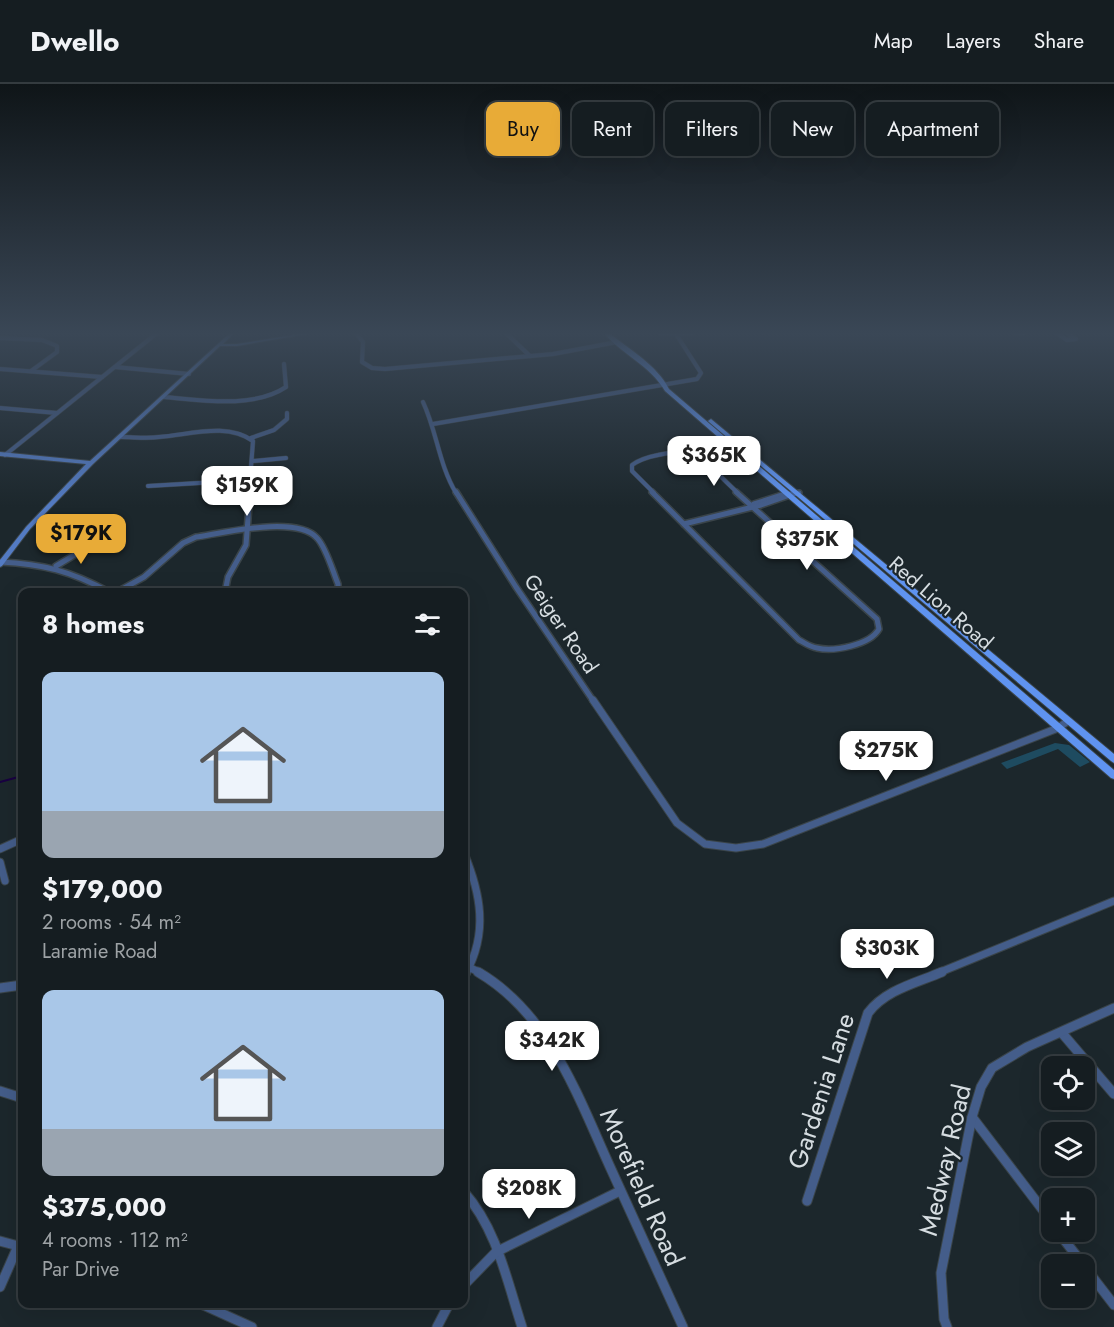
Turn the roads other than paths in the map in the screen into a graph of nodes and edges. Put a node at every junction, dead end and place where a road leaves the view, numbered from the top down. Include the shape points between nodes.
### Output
1 (84, 391) edge
2 (171, 391) edge
3 (282, 391) edge
4 (630, 391) edge
5 (668, 391) edge
6 (164, 397) junction
7 (423, 402) dead end
8 (0, 408) edge
9 (57, 413) junction
10 (287, 413) dead end
11 (433, 424) junction
12 (121, 437) junction
13 (250, 438) junction
14 (3, 455) edge
15 (286, 458) dead end
16 (253, 461) junction
17 (91, 463) junction
18 (250, 480) junction
19 (147, 486) dead end
20 (794, 494) junction
21 (752, 506) junction
22 (684, 524) junction
23 (249, 529) junction
24 (98, 545) dead end
25 (1, 563) edge
26 (56, 566) junction
27 (101, 588) edge
28 (124, 588) edge
29 (226, 588) edge
30 (338, 588) edge
31 (1068, 721) junction
32 (1058, 728) junction
33 (1114, 759) edge
34 (1114, 775) edge
35 (18, 841) edge
36 (0, 849) edge
37 (0, 862) edge
38 (468, 862) edge
39 (5, 881) dead end
40 (1114, 901) edge
41 (468, 964) edge
42 (468, 967) edge
43 (18, 986) edge
44 (0, 988) edge
45 (1114, 1008) edge
46 (1062, 1033) junction
47 (0, 1091) edge
48 (1114, 1094) edge
49 (18, 1097) edge
50 (972, 1117) junction
51 (620, 1191) junction
52 (468, 1196) edge
53 (807, 1201) dead end
54 (1041, 1208) edge
55 (0, 1241) edge
56 (1066, 1242) edge
57 (18, 1246) edge
58 (18, 1251) edge
59 (496, 1252) junction
60 (1075, 1254) edge
61 (1095, 1280) edge
62 (468, 1281) edge
63 (0, 1287) edge
64 (1114, 1305) edge
65 (210, 1308) edge
66 (447, 1308) edge
67 (252, 1327) edge
68 (437, 1327) edge
69 (522, 1327) edge
70 (682, 1327) edge
71 (947, 1327) edge

1 - 9 street
2 - 6 main road
3 - 6 street via 220,401
4 - 11 street
5 - 20 main road, Red Lion Road
6 - 12 main road
7 - 11 street, Geiger Road
8 - 9 street
9 - 14 street
10 - 13 street via 283,424
11 - 32 street, Geiger Road via 437,449 450,483 516,587 677,823 705,844 736,848 763,844
12 - 13 street via 223,431
12 - 17 main road
13 - 16 street
14 - 17 main road
15 - 16 street
16 - 18 street
17 - 25 main road via 28,528
18 - 19 street
18 - 23 street
20 - 21 street
20 - 31 main road, Red Lion Road
20 - 32 main road, Red Lion Road
21 - 22 street
21 - 22 street via 697,456 686,452 640,459 632,465 633,471
21 - 22 street via 877,619 880,628 873,637 827,651 799,640
23 - 28 street via 207,534 183,543 144,577
23 - 29 street via 246,545
23 - 30 street via 285,526 307,530 318,538
24 - 26 street
25 - 26 street
26 - 27 street
31 - 32 street
31 - 33 main road, Red Lion Road
32 - 34 main road, Red Lion Road
35 - 36 street
37 - 39 street
38 - 41 street via 476,881 482,918 479,941
40 - 53 street, Gardenia Lane via 876,1002 868,1013
42 - 51 street, Morefield Road via 502,989 540,1028 562,1062
43 - 44 street
45 - 46 street, Medway Road
46 - 48 street
46 - 50 street, Medway Road via 1027,1047 992,1068 981,1087
47 - 49 street
50 - 54 street
50 - 71 street, Medway Road via 941,1273
51 - 59 street
51 - 70 street, Morefield Road
52 - 59 street via 479,1208
55 - 57 street
56 - 60 street
58 - 63 street
59 - 62 street
59 - 69 street
61 - 64 street
65 - 67 street
66 - 68 street

